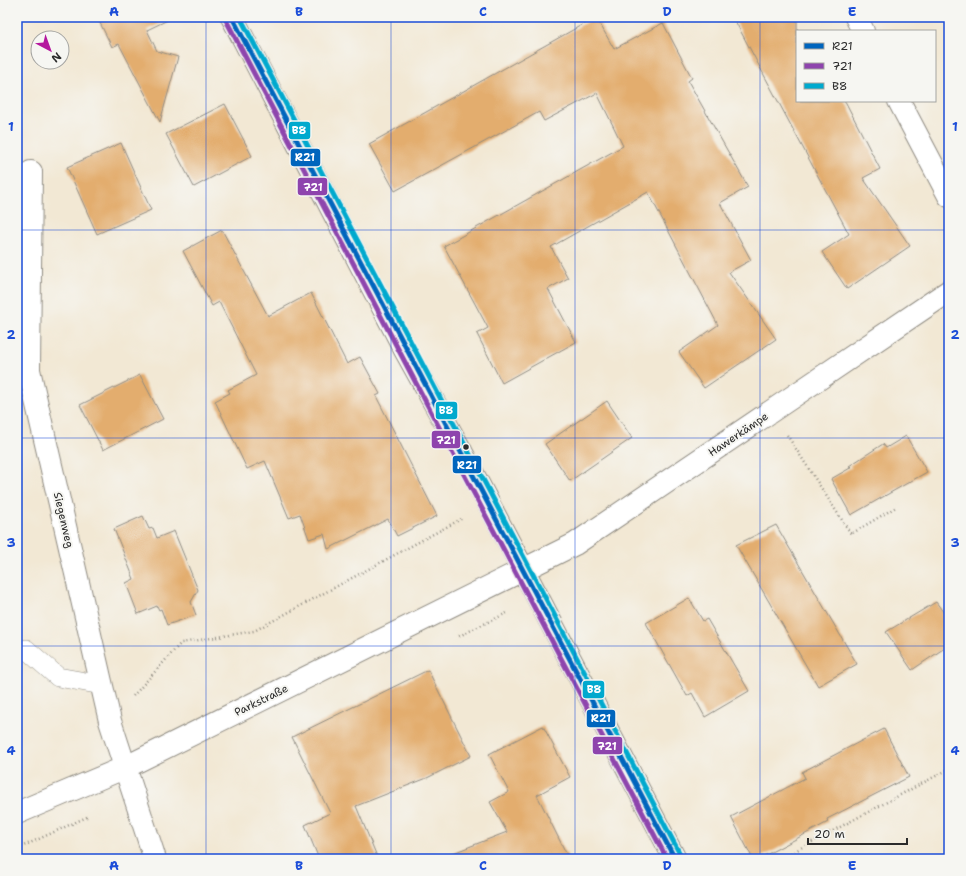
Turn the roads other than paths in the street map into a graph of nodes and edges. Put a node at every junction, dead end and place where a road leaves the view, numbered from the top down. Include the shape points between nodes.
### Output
1 (232, 17) edge
2 (856, 17) edge
3 (862, 30) edge
4 (901, 102) edge
5 (32, 172) dead end
6 (949, 196) edge
7 (949, 291) edge
8 (523, 570) junction
9 (26, 649) dead end
10 (102, 685) junction
11 (126, 767) junction
12 (17, 813) edge
13 (155, 859) edge
14 (675, 859) edge

1 - 8 street
2 - 3 street
4 - 6 street
5 - 10 street, Siegenweg via 29,370
7 - 8 street, Hawerkämpe via 575,544
8 - 11 street, Parkstraße
8 - 14 street
9 - 10 lane via 58,677
10 - 11 street, Siegenweg via 110,721
11 - 12 street, Parkstraße
11 - 13 street, Siegenweg

